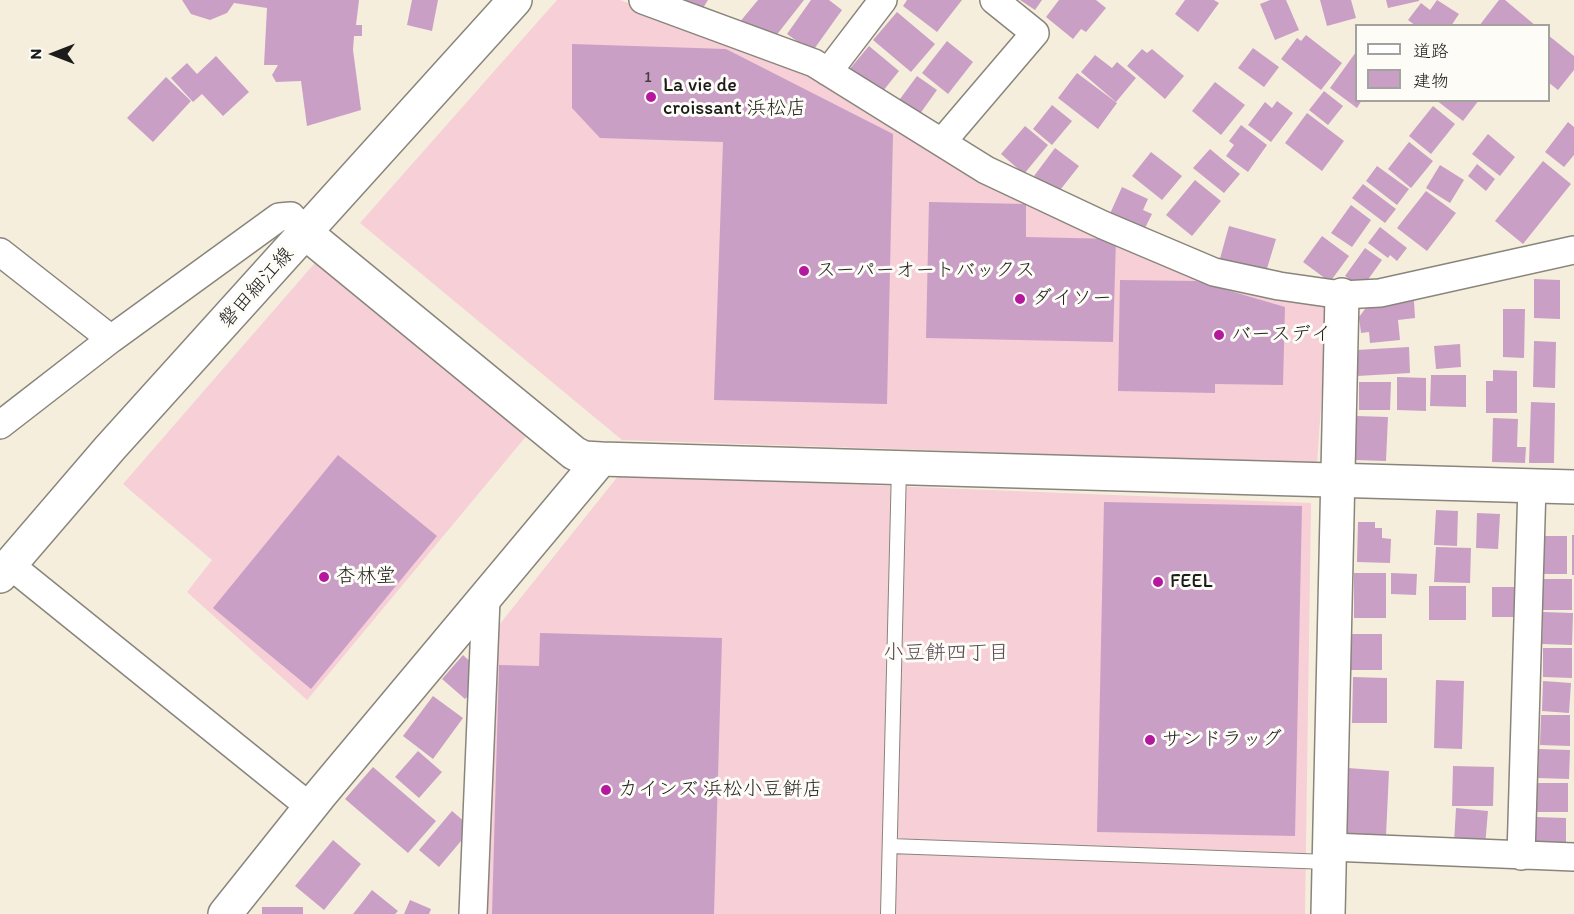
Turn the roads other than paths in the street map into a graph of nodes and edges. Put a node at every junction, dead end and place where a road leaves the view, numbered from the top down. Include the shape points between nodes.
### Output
1 (515, 0) edge
2 (642, 0) edge
3 (883, 0) edge
4 (994, 0) edge
5 (828, 72) junction
6 (942, 142) junction
7 (307, 234) junction
8 (1574, 250) edge
9 (0, 252) edge
10 (1342, 295) junction
11 (111, 339) junction
12 (0, 425) edge
13 (601, 459) junction
14 (899, 467) junction
15 (1337, 480) junction
16 (1532, 485) junction
17 (1574, 487) edge
18 (5, 571) edge
19 (486, 599) junction
20 (310, 807) junction
21 (890, 846) junction
22 (1330, 855) junction
23 (1521, 856) junction
24 (1574, 857) edge
25 (235, 908) edge
26 (473, 914) edge
27 (888, 914) edge
28 (1328, 914) edge

1 - 7 street, 磐田細江線
2 - 5 street via 814,63
3 - 5 street
4 - 6 street via 1035,33
5 - 6 street
6 - 10 street via 996,175 1214,272
7 - 11 street via 291,216 279,217
7 - 13 street via 574,453
7 - 18 street, 磐田細江線 via 110,448
8 - 10 street via 1380,293
9 - 11 street
10 - 15 street
11 - 12 street
13 - 14 street
13 - 19 street
14 - 15 street
14 - 21 lane
15 - 16 street
15 - 22 street
16 - 17 street
16 - 23 street
18 - 20 street
19 - 20 street
19 - 26 street
20 - 25 street
21 - 22 lane
21 - 27 lane
22 - 23 street
22 - 28 street
23 - 24 street

